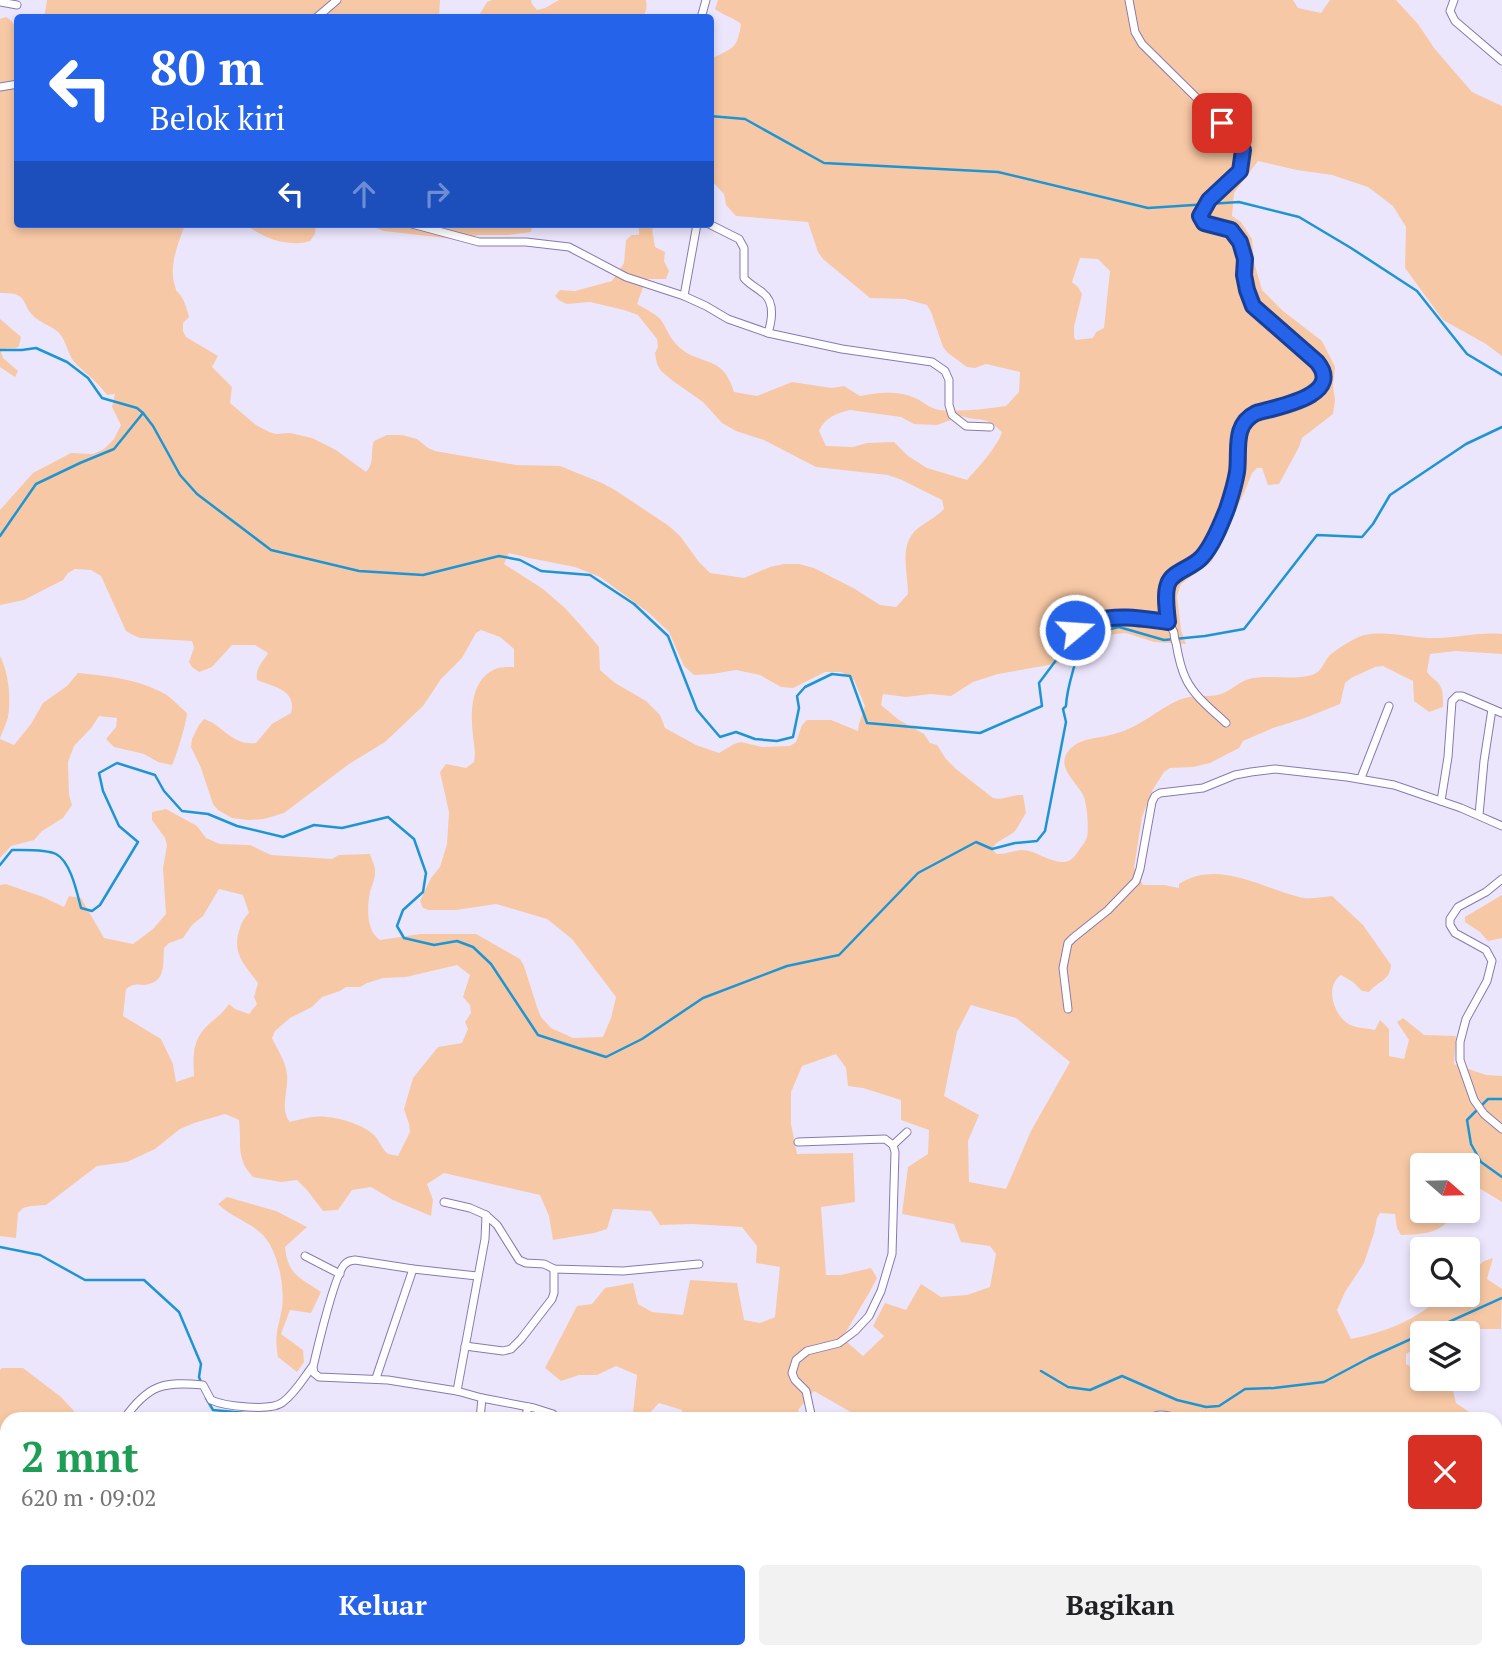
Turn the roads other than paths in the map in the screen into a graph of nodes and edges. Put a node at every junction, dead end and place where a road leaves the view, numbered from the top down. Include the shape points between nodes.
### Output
1 (337, 0) edge
2 (1129, 0) edge
3 (1454, 0) edge
4 (0, 2) edge
5 (17, 5) dead end
6 (321, 14) edge
7 (1502, 61) edge
8 (714, 226) edge
9 (427, 228) edge
10 (696, 228) edge
11 (684, 296) junction
12 (768, 333) junction
13 (990, 428) dead end
14 (1168, 622) junction
15 (1075, 630) dead end
16 (1389, 706) dead end
17 (1492, 709) junction
18 (1502, 713) edge
19 (1226, 723) dead end
20 (1361, 778) junction
21 (1441, 801) junction
22 (1479, 815) junction
23 (1502, 826) edge
24 (1502, 879) edge
25 (1068, 1009) dead end
26 (1502, 1129) edge
27 (907, 1132) dead end
28 (798, 1142) dead end
29 (893, 1145) junction
30 (444, 1202) dead end
31 (486, 1215) junction
32 (305, 1256) dead end
33 (699, 1264) dead end
34 (413, 1269) junction
35 (554, 1269) junction
36 (340, 1273) junction
37 (477, 1276) junction
38 (465, 1346) junction
39 (313, 1367) junction
40 (376, 1378) junction
41 (457, 1391) junction
42 (482, 1398) junction
43 (528, 1407) junction
44 (130, 1412) edge
45 (481, 1412) edge
46 (527, 1412) edge
47 (546, 1412) edge
48 (810, 1412) edge

1 - 6 street
2 - 14 street via 1142,44 1243,150 1240,171 1209,200 1200,216 1204,223 1231,230 1245,259 1244,275 1253,306 1317,362 1324,378 1310,396 1251,415 1243,425 1227,508 1203,557 1168,583
3 - 7 street via 1450,11 1455,21
4 - 5 street
8 - 12 street via 739,239 744,248 744,278 769,299 772,317
9 - 11 street via 479,242 569,247 626,277
10 - 11 street
11 - 12 street
12 - 13 street via 932,362 949,380 951,415 966,426
14 - 15 street via 1116,618
14 - 19 street via 1186,679
16 - 20 street
17 - 18 street
17 - 21 street via 1462,696 1452,701
17 - 22 street
20 - 21 street
20 - 25 street via 1265,769 1203,788 1155,796 1136,881 1068,943 1063,968
21 - 22 street
22 - 23 street
24 - 26 street via 1458,907 1450,919 1455,933 1486,950 1492,961 1487,981 1465,1019 1460,1060 1474,1100
27 - 29 street
28 - 29 street via 885,1139
29 - 48 street via 892,1254 881,1291 869,1316 855,1331 839,1343 807,1351 796,1360 792,1373 806,1391
30 - 31 street
31 - 35 street via 519,1260
31 - 37 street
32 - 36 street
33 - 35 street via 623,1271
34 - 36 street via 355,1260 342,1266
34 - 37 street
34 - 40 street
35 - 38 street via 552,1299 517,1344 503,1351
36 - 39 street
37 - 38 street
38 - 41 street
39 - 40 street via 320,1377
39 - 44 street via 280,1405 215,1402 201,1384 170,1383 154,1390
40 - 41 street
41 - 42 street
42 - 43 street
42 - 45 street
43 - 46 street
43 - 47 street

